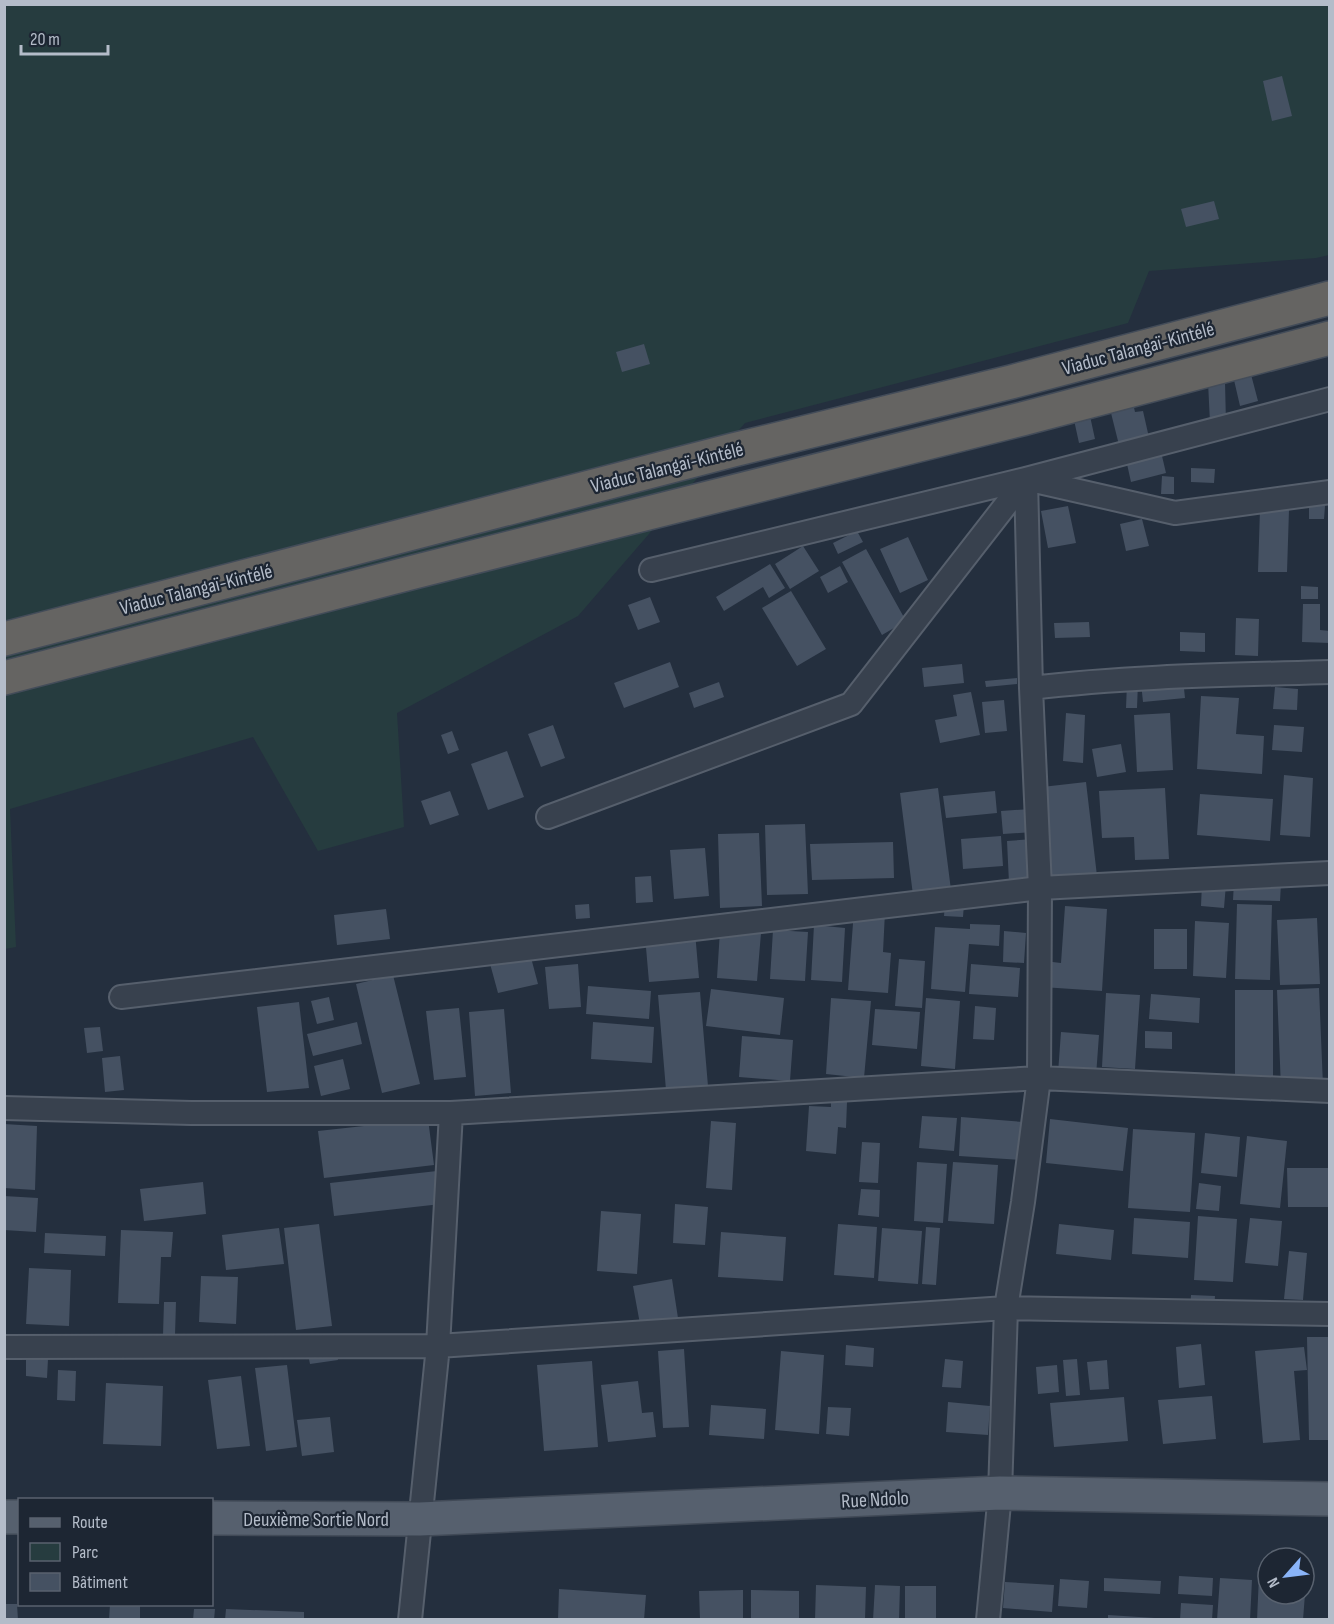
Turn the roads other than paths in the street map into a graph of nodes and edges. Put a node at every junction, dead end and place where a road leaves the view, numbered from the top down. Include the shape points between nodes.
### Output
1 (1329, 298) edge
2 (1329, 338) edge
3 (1329, 399) edge
4 (1026, 479) junction
5 (1329, 492) edge
6 (651, 570) dead end
7 (4, 639) edge
8 (1329, 672) edge
9 (4, 678) edge
10 (1031, 688) junction
11 (548, 817) dead end
12 (1329, 873) edge
13 (1040, 888) junction
14 (121, 998) dead end
15 (1039, 1078) junction
16 (1329, 1091) edge
17 (4, 1108) edge
18 (451, 1113) junction
19 (1006, 1308) junction
20 (1329, 1314) edge
21 (438, 1346) junction
22 (4, 1347) edge
23 (1000, 1493) junction
24 (1329, 1499) edge
25 (213, 1518) edge
26 (420, 1519) junction
27 (410, 1620) edge
28 (988, 1620) edge

1 - 7 highway, Viaduc Talangaï-Kintélé
2 - 9 highway, Viaduc Talangaï-Kintélé
3 - 4 street
4 - 5 street via 1175,513
4 - 6 street
4 - 10 street
4 - 11 street via 851,704
8 - 10 street via 1144,677
10 - 13 street
12 - 13 street
13 - 14 street
13 - 15 street
15 - 16 street
15 - 18 street
15 - 19 street
17 - 18 street
18 - 21 street
19 - 20 street
19 - 21 street
19 - 23 street
21 - 22 street
21 - 26 street
23 - 24 main road, Rue Ndolo
23 - 26 main road, Rue Ndolo
23 - 28 street
25 - 26 main road, Deuxième Sortie Nord
26 - 27 street

